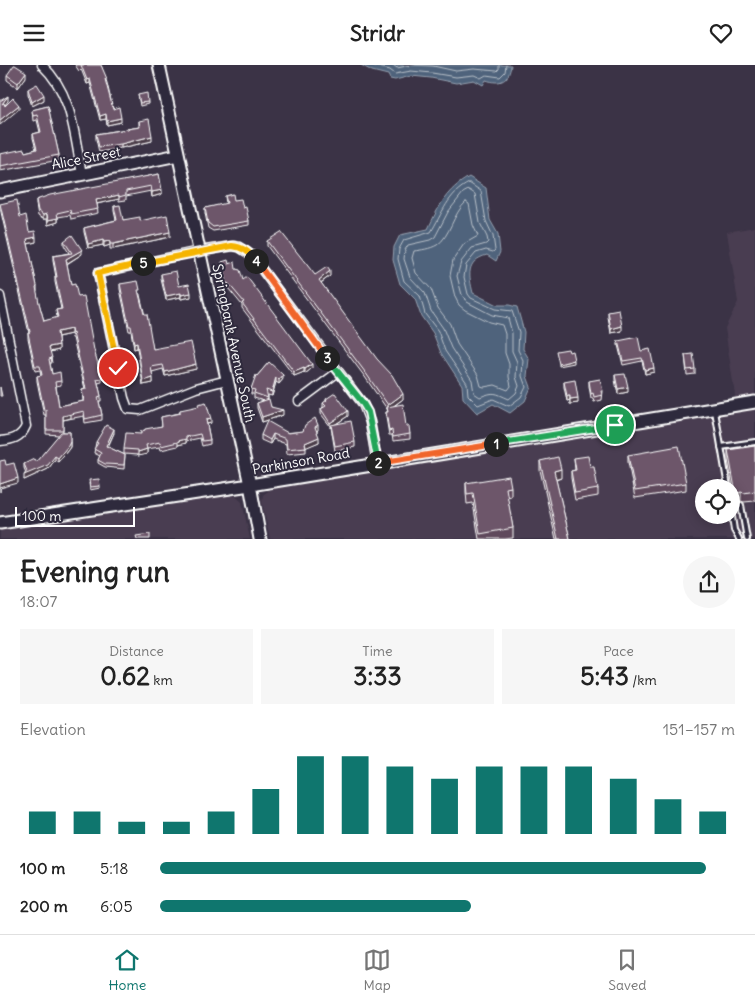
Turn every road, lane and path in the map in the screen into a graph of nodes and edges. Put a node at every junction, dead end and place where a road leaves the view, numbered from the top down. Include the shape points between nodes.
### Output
1 (42, 65) edge
2 (159, 65) edge
3 (178, 155) junction
4 (82, 174) junction
5 (0, 191) edge
6 (199, 251) junction
7 (0, 296) edge
8 (2, 314) edge
9 (338, 372) junction
10 (227, 380) junction
11 (299, 401) dead end
12 (755, 402) edge
13 (715, 408) junction
14 (0, 441) edge
15 (755, 442) edge
16 (721, 447) junction
17 (377, 463) junction
18 (727, 479) edge
19 (250, 485) junction
20 (741, 505) dead end
21 (0, 523) edge
22 (733, 524) edge
23 (260, 539) edge
24 (739, 539) edge
25 (746, 539) edge

1 - 4 street via 68,102
2 - 3 main road, Springbank Avenue South
3 - 4 main road, Alice Street
3 - 6 main road, Springbank Avenue South
4 - 5 main road, Alice Street
6 - 9 street via 232,246 250,253
6 - 10 main road, Springbank Avenue South
6 - 10 street via 98,273 124,398 128,409 140,410 196,388
7 - 8 street
8 - 14 street via 26,426 16,438
9 - 11 street
9 - 17 street via 368,412
10 - 19 main road, Springbank Avenue South
12 - 13 main road, Parkinson Road
13 - 16 lane
13 - 17 main road, Parkinson Road
15 - 16 lane
16 - 18 lane
17 - 19 main road, Parkinson Road
19 - 21 main road, Parkinson Road
19 - 23 main road, Springbank Avenue South
20 - 25 lane
22 - 24 lane

